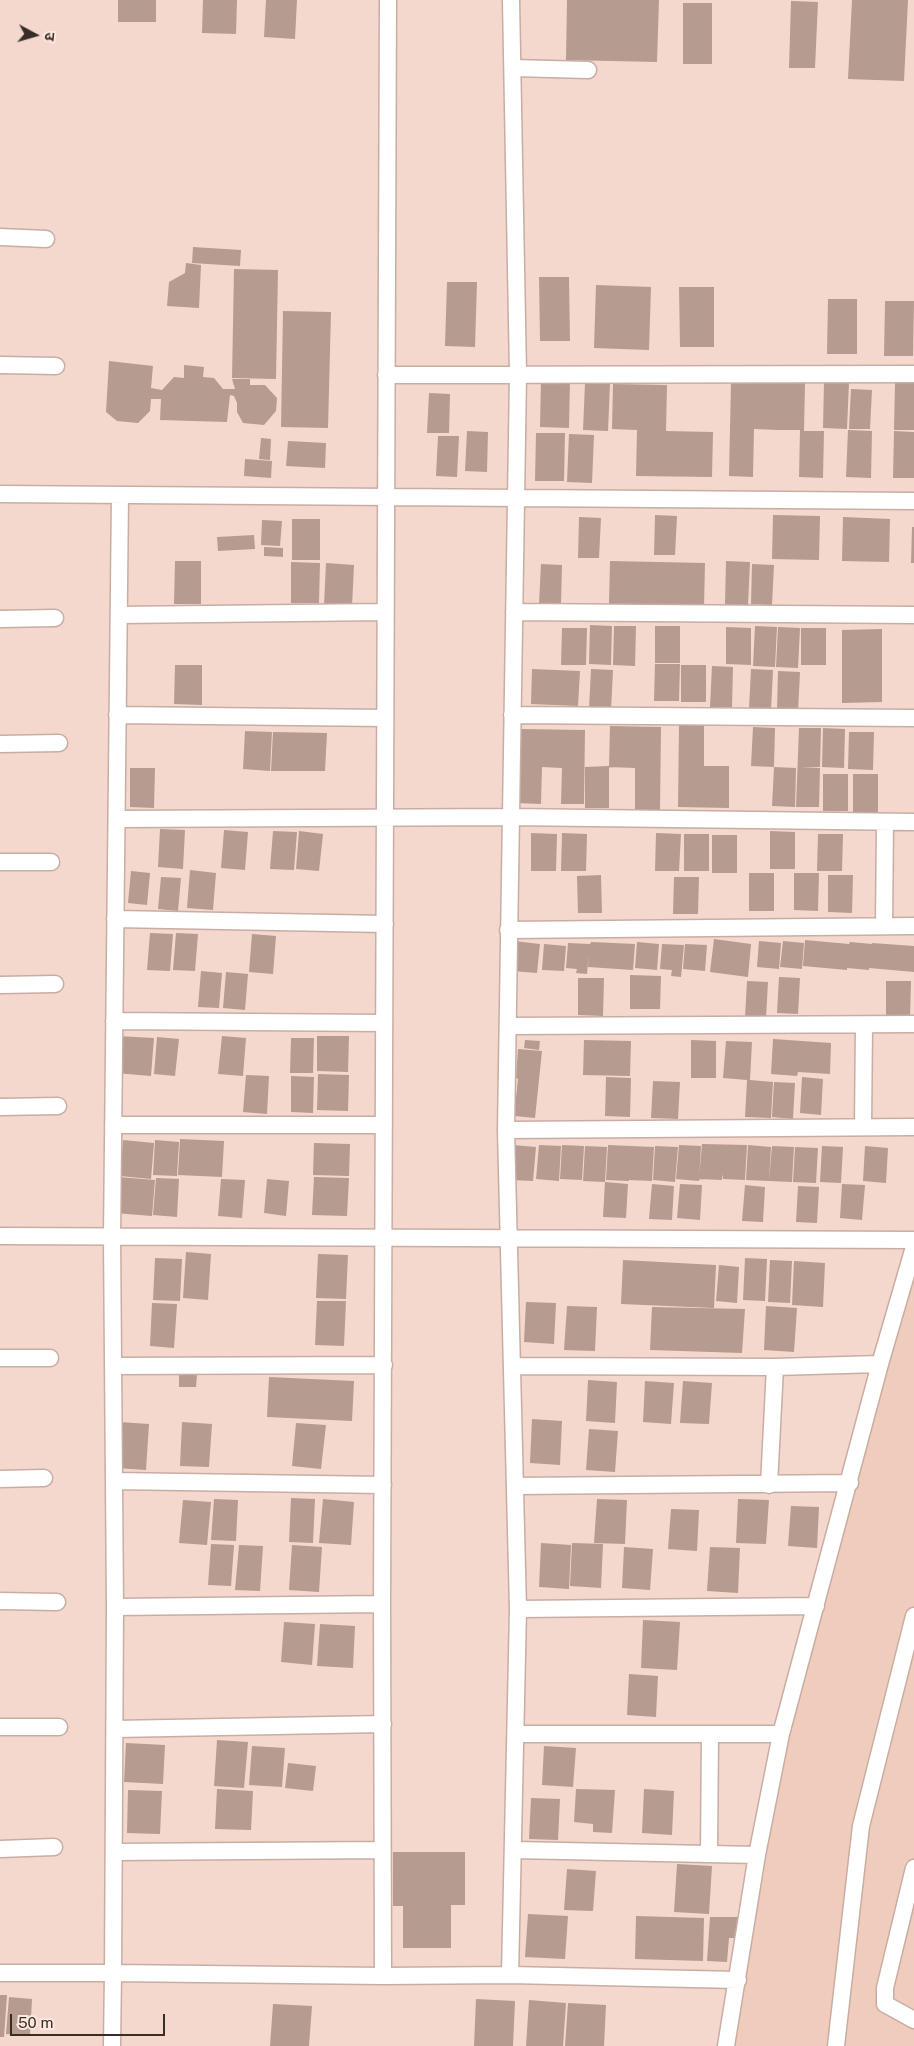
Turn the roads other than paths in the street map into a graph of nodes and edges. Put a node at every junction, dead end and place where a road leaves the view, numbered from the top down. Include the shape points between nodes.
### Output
1 (388, 0) edge
2 (512, 0) edge
3 (513, 68) junction
4 (588, 70) dead end
5 (0, 237) edge
6 (46, 240) dead end
7 (0, 365) edge
8 (56, 366) dead end
9 (518, 374) junction
10 (914, 374) edge
11 (386, 375) junction
12 (0, 494) edge
13 (120, 495) junction
14 (385, 496) junction
15 (517, 497) junction
16 (914, 501) edge
17 (385, 612) junction
18 (514, 612) junction
19 (119, 615) junction
20 (914, 615) edge
21 (55, 618) dead end
22 (0, 619) edge
23 (117, 716) junction
24 (512, 716) junction
25 (385, 718) junction
26 (914, 718) edge
27 (59, 742) dead end
28 (0, 744) edge
29 (385, 817) junction
30 (510, 817) junction
31 (117, 819) junction
32 (885, 822) junction
33 (914, 822) edge
34 (0, 862) edge
35 (51, 862) dead end
36 (115, 919) junction
37 (384, 924) junction
38 (884, 926) junction
39 (914, 926) edge
40 (508, 930) junction
41 (55, 984) dead end
42 (0, 985) edge
43 (114, 1021) junction
44 (384, 1023) junction
45 (914, 1024) edge
46 (864, 1025) junction
47 (508, 1026) junction
48 (58, 1106) dead end
49 (0, 1107) edge
50 (113, 1125) junction
51 (384, 1125) junction
52 (863, 1127) junction
53 (914, 1127) edge
54 (506, 1130) junction
55 (0, 1236) edge
56 (112, 1236) junction
57 (384, 1237) junction
58 (509, 1240) junction
59 (914, 1240) edge
60 (914, 1247) edge
61 (0, 1358) edge
62 (50, 1358) dead end
63 (880, 1364) junction
64 (384, 1365) junction
65 (114, 1366) junction
66 (513, 1366) junction
67 (775, 1366) junction
68 (44, 1478) dead end
69 (0, 1479) edge
70 (114, 1481) junction
71 (850, 1483) junction
72 (383, 1485) junction
73 (769, 1485) junction
74 (516, 1486) junction
75 (0, 1602) edge
76 (57, 1602) dead end
77 (382, 1604) junction
78 (816, 1606) junction
79 (115, 1607) junction
80 (518, 1609) junction
81 (914, 1616) edge
82 (383, 1724) junction
83 (0, 1727) edge
84 (58, 1727) dead end
85 (115, 1729) junction
86 (517, 1734) junction
87 (710, 1734) junction
88 (782, 1734) junction
89 (54, 1847) dead end
90 (0, 1849) edge
91 (382, 1850) junction
92 (514, 1850) junction
93 (115, 1852) junction
94 (709, 1853) junction
95 (757, 1855) junction
96 (914, 1868) edge
97 (113, 1973) junction
98 (0, 1974) edge
99 (510, 1975) junction
100 (383, 1976) junction
101 (738, 1980) junction
102 (914, 2020) edge
103 (112, 2046) edge
104 (726, 2046) edge
105 (836, 2046) edge

1 - 11 street
2 - 3 street
3 - 4 street
3 - 9 street
5 - 6 street
7 - 8 street
9 - 10 street
9 - 11 street
9 - 15 street
11 - 14 street
12 - 13 street
13 - 14 street
13 - 19 street
14 - 15 street
14 - 17 street
15 - 16 street
15 - 18 street
17 - 19 street
17 - 25 street
18 - 20 street
18 - 24 street
19 - 23 street
21 - 22 street
23 - 25 street
23 - 31 street
24 - 26 street
24 - 30 street
25 - 29 street
27 - 28 street
29 - 30 street
29 - 31 street
29 - 37 street
30 - 32 street
30 - 40 street
31 - 36 street
32 - 33 street
32 - 38 street
34 - 35 street
36 - 37 street
36 - 43 street
37 - 44 street
38 - 39 street
38 - 40 street
40 - 47 street
41 - 42 street
43 - 44 street
43 - 50 street
44 - 51 street
45 - 46 street
46 - 47 street
46 - 52 street
47 - 54 street
48 - 49 street
50 - 51 street
50 - 56 street
51 - 57 street
52 - 53 street
52 - 54 street
54 - 58 street
55 - 56 street
56 - 57 street
56 - 65 street
57 - 58 street
57 - 64 street
58 - 59 street
58 - 66 street
60 - 63 street
61 - 62 street
63 - 67 street
63 - 71 street
64 - 65 street
64 - 72 street
65 - 70 street
66 - 67 street
66 - 74 street
67 - 73 street
68 - 69 street
70 - 72 street
70 - 79 street
71 - 73 street
71 - 78 street
72 - 77 street
73 - 74 street
74 - 80 street
75 - 76 street
77 - 79 street
77 - 82 street
78 - 80 street
78 - 88 street
79 - 85 street
80 - 86 street
81 - 105 street via 861,1826
82 - 85 street
82 - 91 street
83 - 84 street
85 - 93 street
86 - 87 street
86 - 92 street
87 - 88 street
87 - 94 street
88 - 95 street
89 - 90 street
91 - 93 street
91 - 100 street
92 - 94 street
92 - 99 street
93 - 97 street
94 - 95 street
95 - 101 street
96 - 102 street via 885,1988 885,2004
97 - 98 street
97 - 100 street
97 - 103 street
99 - 100 street
99 - 101 street
101 - 104 street

